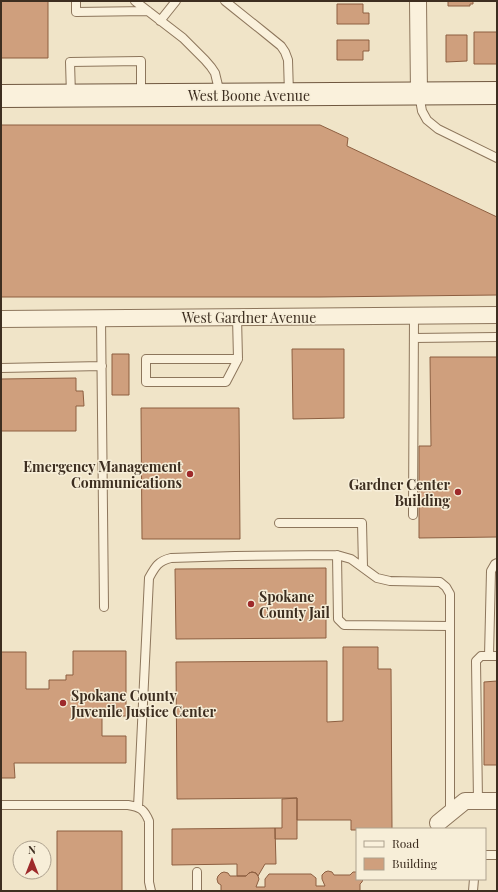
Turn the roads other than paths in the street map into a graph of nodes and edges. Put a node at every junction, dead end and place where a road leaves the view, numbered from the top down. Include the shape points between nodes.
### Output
1 (76, 1) edge
2 (135, 1) edge
3 (176, 1) edge
4 (225, 1) edge
5 (418, 1) edge
6 (148, 11) junction
7 (160, 21) junction
8 (497, 93) edge
9 (290, 94) junction
10 (419, 94) junction
11 (71, 95) junction
12 (141, 95) junction
13 (221, 95) junction
14 (1, 96) edge
15 (497, 158) edge
16 (497, 315) edge
17 (414, 316) junction
18 (237, 317) junction
19 (101, 318) junction
20 (1, 319) edge
21 (497, 337) edge
22 (414, 338) junction
23 (238, 359) junction
24 (102, 366) junction
25 (1, 368) edge
26 (413, 515) dead end
27 (279, 524) dead end
28 (337, 556) junction
29 (497, 563) edge
30 (363, 567) junction
31 (104, 606) dead end
32 (494, 606) edge
33 (450, 626) junction
34 (493, 656) edge
35 (478, 801) junction
36 (497, 801) edge
37 (1, 806) edge
38 (138, 807) junction
39 (444, 818) joint
40 (486, 855) edge
41 (497, 855) edge
42 (197, 872) dead end
43 (474, 880) edge
44 (151, 891) edge
45 (197, 891) edge
46 (473, 891) edge

1 - 6 lane via 76,12
2 - 6 lane
3 - 7 lane
4 - 9 lane via 281,46 288,60
5 - 10 street
6 - 7 lane
7 - 13 lane via 183,38 211,67
8 - 10 main road, West Boone Avenue
9 - 10 main road, West Boone Avenue
9 - 13 main road, West Boone Avenue
10 - 15 lane via 422,111 427,120 438,129
11 - 12 main road, West Boone Avenue
11 - 12 lane via 70,62 140,61
11 - 14 main road, West Boone Avenue
12 - 13 main road, West Boone Avenue
16 - 17 street, West Gardner Avenue
17 - 18 street, West Gardner Avenue
17 - 22 lane
18 - 19 street, West Gardner Avenue
18 - 23 lane
19 - 20 street, West Gardner Avenue
19 - 24 lane
21 - 22 lane
22 - 26 lane
23 - 23 lane via 146,359 146,382 226,382
24 - 25 lane
24 - 31 lane
27 - 30 lane via 362,523
28 - 30 lane via 351,559
28 - 33 lane via 338,619 344,625
28 - 38 lane via 171,558 163,560 155,567 149,578
29 - 32 lane via 490,571
30 - 33 lane via 377,578 390,581 440,582 450,594
32 - 34 lane
33 - 39 lane
34 - 35 lane via 481,656 476,661
35 - 36 street
35 - 39 street via 465,801
37 - 38 lane
38 - 44 lane via 145,812 149,821
40 - 41 lane
42 - 45 lane
43 - 46 lane

